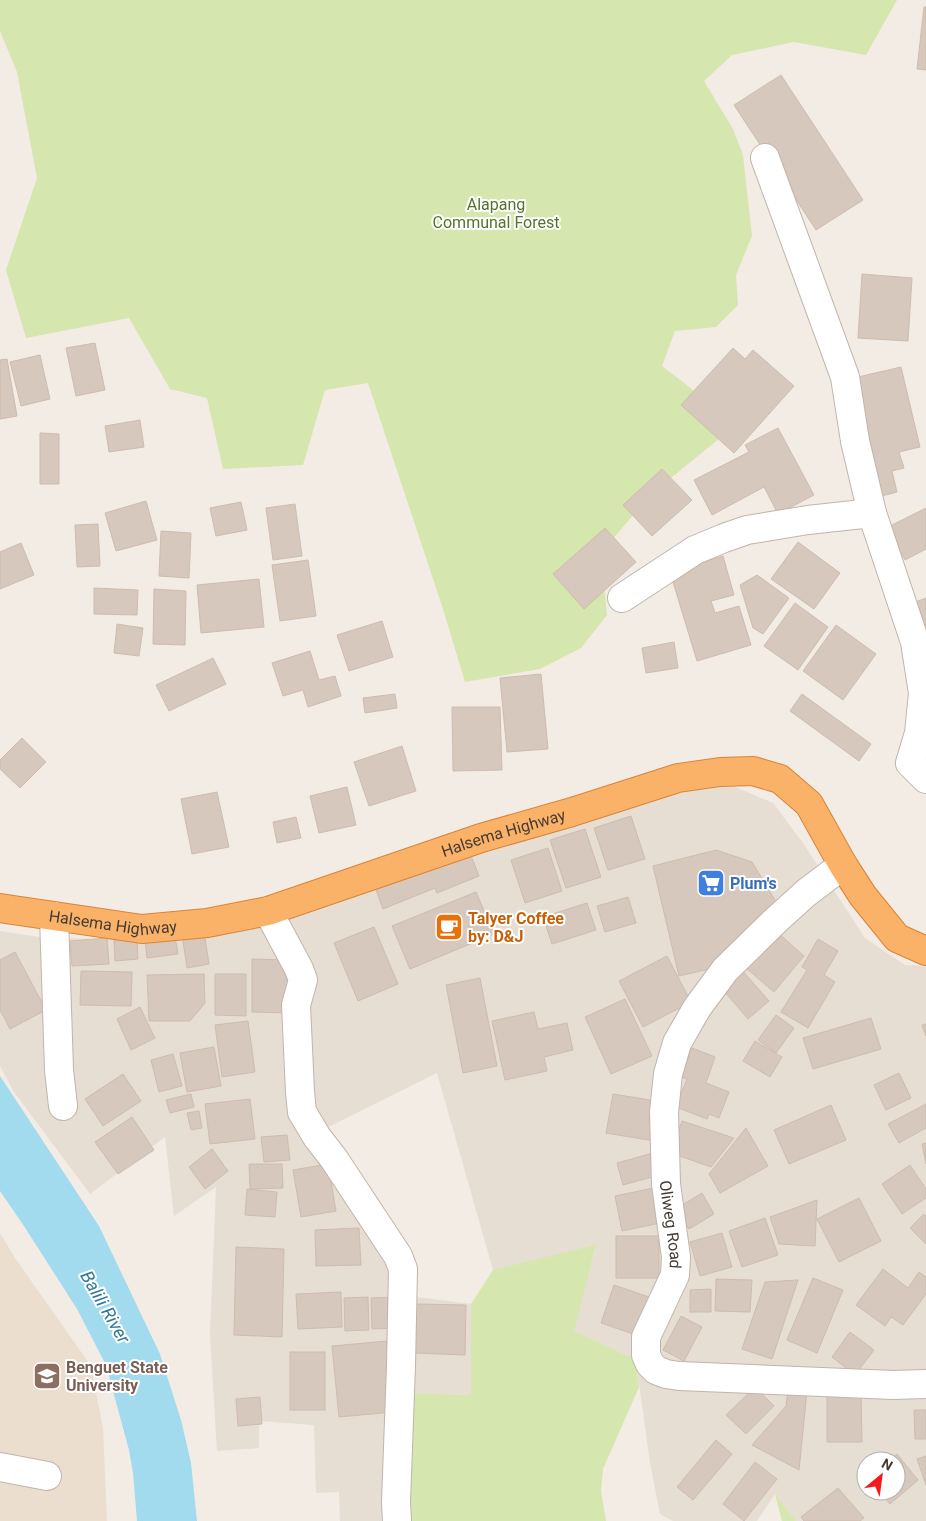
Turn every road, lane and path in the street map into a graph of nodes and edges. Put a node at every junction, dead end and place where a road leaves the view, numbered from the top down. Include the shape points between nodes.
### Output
1 (765, 158) dead end
2 (872, 513) junction
3 (622, 598) dead end
4 (926, 779) edge
5 (843, 866) junction
6 (0, 908) edge
7 (268, 911) junction
8 (54, 916) junction
9 (926, 951) edge
10 (63, 1106) dead end
11 (926, 1384) edge
12 (0, 1467) edge
13 (47, 1476) dead end
14 (397, 1521) edge

1 - 2 street via 845,376 855,441
2 - 3 street via 747,530 695,550
2 - 4 street via 915,642 923,692 919,733 910,762
5 - 7 highway, Halsema Highway via 809,804 780,779 753,770 720,772 678,778 481,838
5 - 9 highway, Halsema Highway via 897,938
5 - 11 street, Oliweg Road via 806,893 725,970 697,1008 677,1043 668,1074 664,1112 666,1184 676,1257 675,1275 646,1337 646,1355 656,1370 679,1376
6 - 8 highway, Halsema Highway
7 - 8 highway, Halsema Highway via 207,923 142,929
7 - 14 street via 303,980 296,1005 302,1112 398,1256 403,1269
8 - 10 street
12 - 13 street

